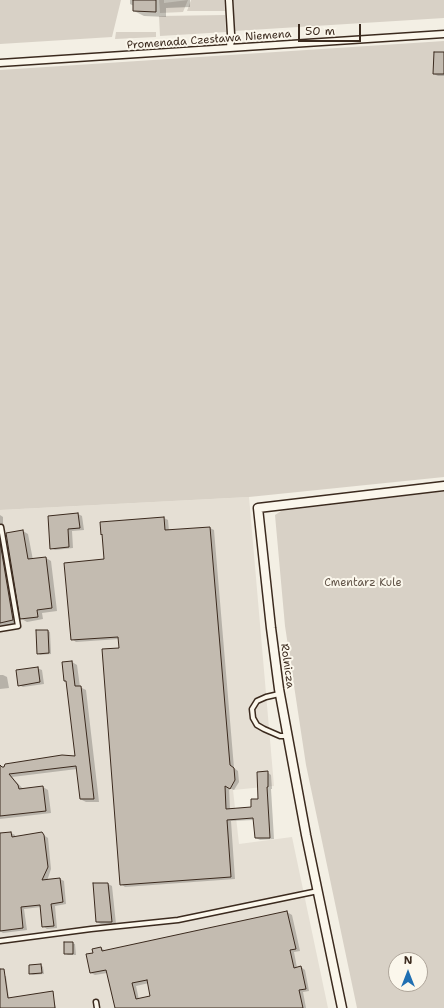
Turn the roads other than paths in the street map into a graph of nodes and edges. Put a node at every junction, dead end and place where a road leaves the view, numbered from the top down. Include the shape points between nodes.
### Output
1 (229, 0) edge
2 (444, 34) edge
3 (230, 48) junction
4 (0, 63) edge
5 (444, 486) edge
6 (1, 527) edge
7 (0, 629) edge
8 (280, 694) junction
9 (287, 736) junction
10 (318, 891) junction
11 (0, 941) edge
12 (96, 1002) dead end
13 (97, 1008) edge
14 (342, 1008) edge

1 - 3 street
2 - 3 street, Promenada Czesława Niemena
3 - 4 street, Promenada Czesława Niemena
5 - 8 street, Rolnicza via 258,508
6 - 7 lane via 18,626
8 - 9 street, Rolnicza
8 - 9 lane via 256,702 252,709 253,718 257,725 264,729 280,736
9 - 10 street, Rolnicza
10 - 11 lane via 178,920
10 - 14 street, Rolnicza
12 - 13 lane

